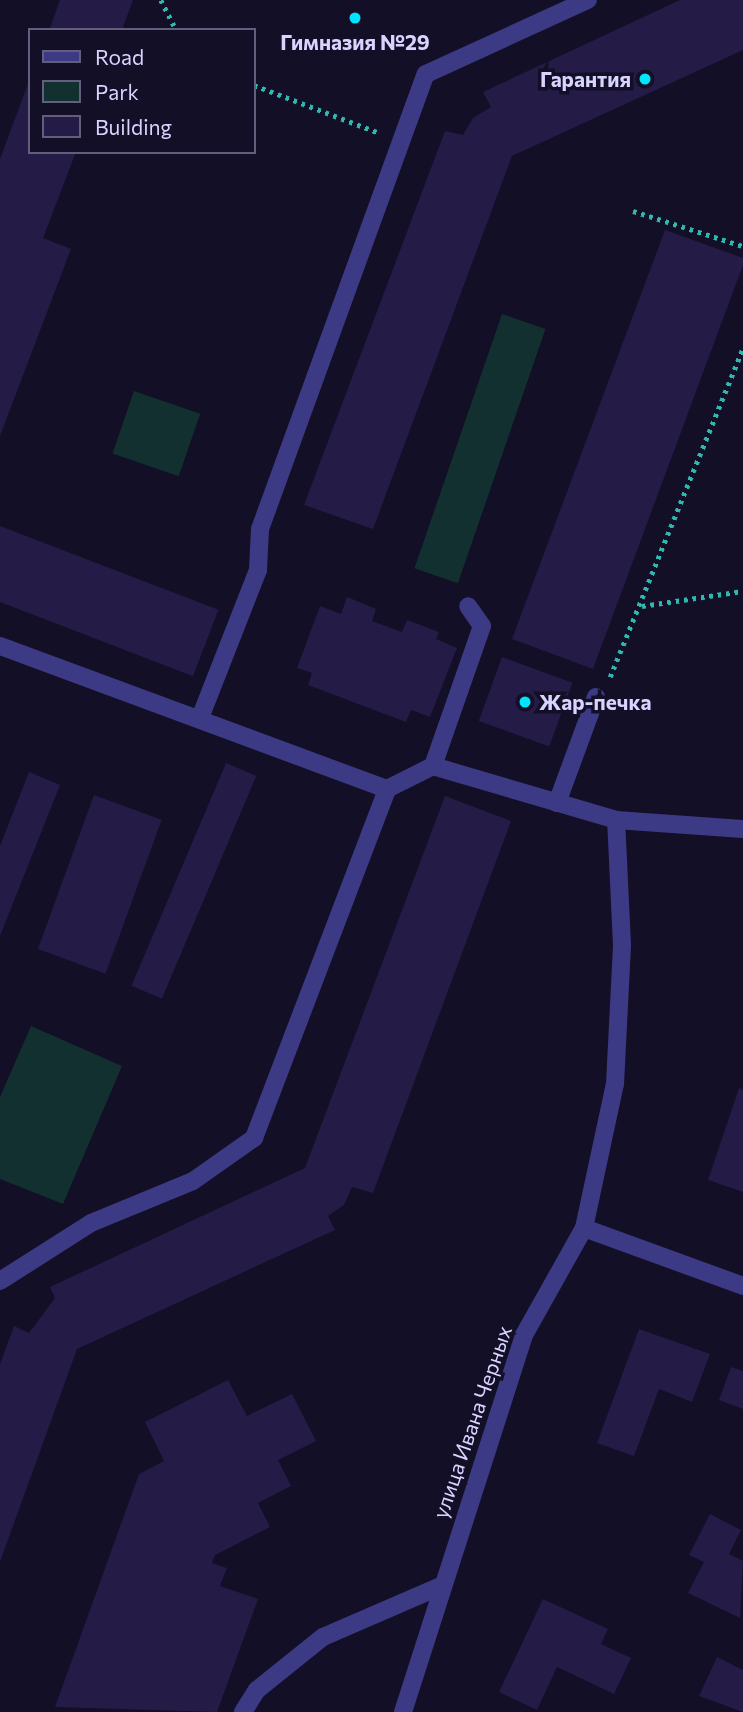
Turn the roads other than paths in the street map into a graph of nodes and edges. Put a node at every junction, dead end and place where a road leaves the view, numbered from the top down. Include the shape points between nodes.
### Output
1 (588, 0) edge
2 (468, 607) dead end
3 (0, 646) edge
4 (596, 697) road end
5 (200, 718) junction
6 (433, 766) junction
7 (387, 789) junction
8 (557, 803) junction
9 (616, 820) junction
10 (743, 829) edge
11 (584, 1228) junction
12 (0, 1281) edge
13 (743, 1286) edge
14 (441, 1586) junction
15 (243, 1712) edge
16 (403, 1712) edge

1 - 5 street via 426,74 260,529 258,570
2 - 6 street via 482,626
3 - 5 street
4 - 8 street
5 - 7 street
6 - 7 street
6 - 8 street
7 - 12 street via 254,1138 193,1181 91,1223
8 - 9 street
9 - 10 street
9 - 11 street, улица Ивана Черных via 622,945 615,1084
11 - 13 street
11 - 14 street, улица Ивана Черных via 524,1335
14 - 15 street via 323,1637 257,1690
14 - 16 street, улица Ивана Черных

